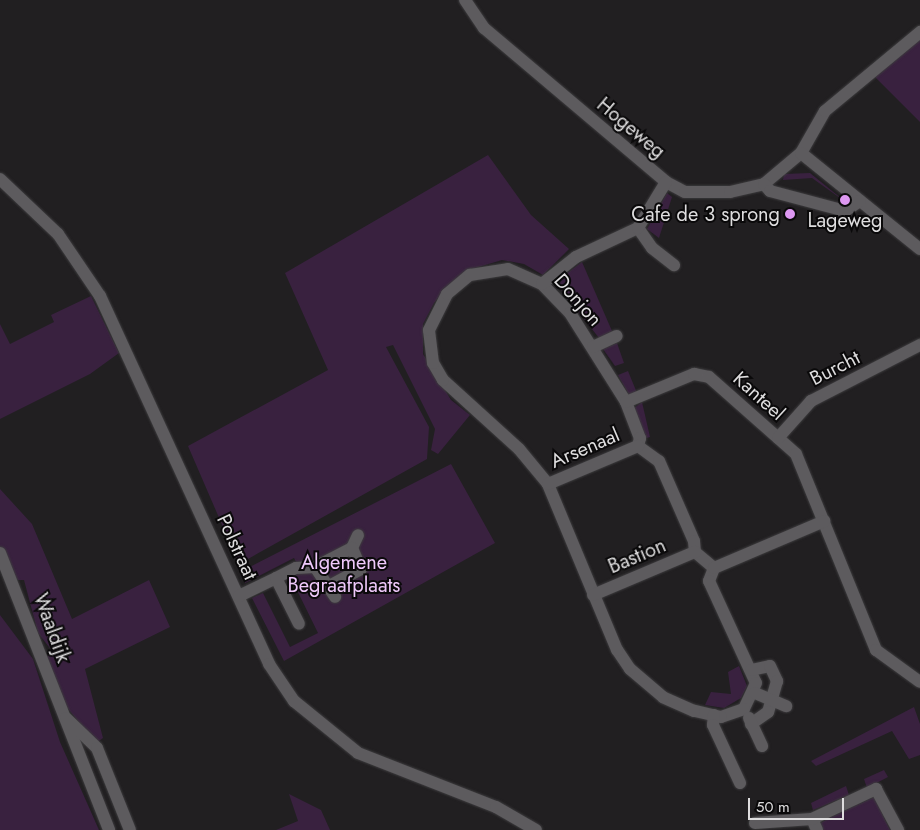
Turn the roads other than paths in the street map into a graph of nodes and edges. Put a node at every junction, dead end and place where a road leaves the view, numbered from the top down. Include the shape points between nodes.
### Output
1 (465, 0) edge
2 (920, 32) edge
3 (801, 152) junction
4 (0, 178) edge
5 (666, 182) junction
6 (764, 184) junction
7 (860, 201) junction
8 (638, 228) junction
9 (920, 249) edge
10 (674, 265) dead end
11 (542, 284) junction
12 (617, 336) dead end
13 (920, 345) edge
14 (593, 347) junction
15 (626, 402) junction
16 (778, 438) junction
17 (638, 446) junction
18 (548, 484) junction
19 (824, 522) junction
20 (358, 535) dead end
21 (352, 548) junction
22 (695, 552) junction
23 (0, 553) edge
24 (710, 565) junction
25 (693, 566) dead end
26 (314, 567) junction
27 (276, 578) junction
28 (593, 595) junction
29 (239, 596) junction
30 (299, 624) dead end
31 (751, 670) junction
32 (920, 682) edge
33 (755, 693) junction
34 (774, 701) junction
35 (786, 706) dead end
36 (744, 709) junction
37 (714, 716) junction
38 (66, 718) junction
39 (751, 724) junction
40 (762, 746) dead end
41 (740, 783) dead end
42 (755, 823) dead end
43 (814, 824) edge
44 (109, 830) edge
45 (130, 830) edge
46 (536, 830) edge
47 (898, 830) edge

1 - 5 street, Hogeweg via 484,28
2 - 3 street via 825,111
3 - 6 street, Hogeweg
3 - 7 street
4 - 29 street, Polstraat via 58,234 100,296
5 - 6 street, Hogeweg via 685,192 730,192
5 - 8 street
6 - 7 street via 770,191 845,211
7 - 9 street
8 - 10 street via 652,248
8 - 11 street via 576,257
11 - 14 street, Donjon
11 - 18 street, Donjon via 508,270 470,275 437,308 428,344 433,364 443,380 519,449
12 - 14 street
13 - 16 street, Burcht via 811,401
14 - 15 street, Donjon
15 - 16 street, Kanteel via 694,374 709,377
15 - 17 street, Donjon via 640,438
16 - 19 street, Kanteel via 796,454
17 - 18 street, Arsenaal
17 - 22 street via 659,461 694,541
18 - 28 street, Donjon
19 - 24 street
19 - 32 street, Kanteel via 876,650
20 - 21 street
21 - 26 street
21 - 26 street via 361,569 332,591
22 - 24 street
22 - 28 street, Bastion
23 - 38 street, Waaldijk
24 - 25 street
24 - 31 street via 709,581
26 - 27 street via 296,568
27 - 29 street
27 - 30 street
28 - 37 street, Donjon via 617,650 648,687 679,706
29 - 46 street, Polstraat via 277,678 315,722 358,753 496,807
31 - 33 street
31 - 34 street via 770,666 777,681
33 - 34 street
33 - 36 street
34 - 35 street
34 - 39 street via 768,712
36 - 37 street, Donjon
36 - 39 street
37 - 41 street via 713,725
38 - 44 street, Waaldijk
38 - 45 street, Waaldijk via 92,740
39 - 40 street
42 - 43 street
43 - 47 street via 876,790

